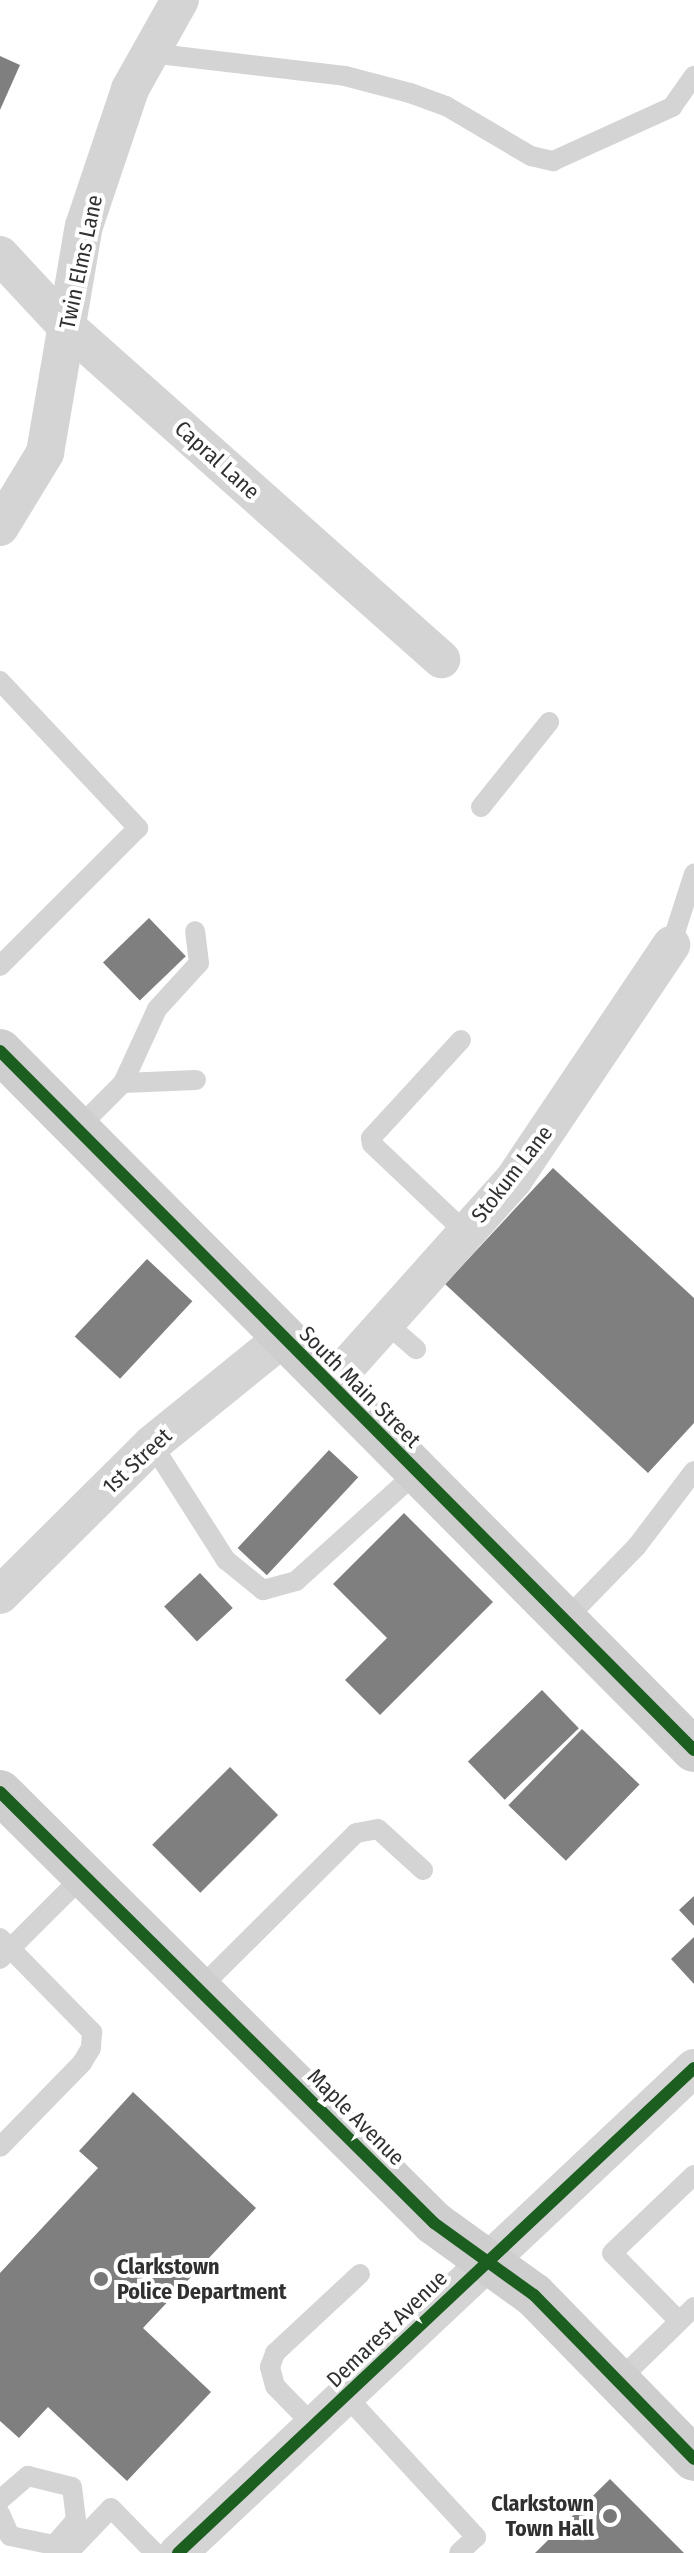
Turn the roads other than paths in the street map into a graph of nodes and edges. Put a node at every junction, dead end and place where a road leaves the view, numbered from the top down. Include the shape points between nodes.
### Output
1 (180, 0) edge
2 (150, 53) junction
3 (694, 76) edge
4 (0, 255) edge
5 (66, 326) junction
6 (0, 527) edge
7 (441, 659) dead end
8 (0, 681) edge
9 (549, 722) dead end
10 (481, 807) dead end
11 (694, 874) edge
12 (195, 931) dead end
13 (671, 945) joint
14 (0, 966) edge
15 (461, 1040) dead end
16 (0, 1051) edge
17 (196, 1080) dead end
18 (123, 1083) junction
19 (77, 1129) junction
20 (466, 1233) junction
21 (386, 1323) junction
22 (283, 1338) junction
23 (416, 1349) dead end
24 (330, 1385) junction
25 (152, 1444) junction
26 (694, 1471) edge
27 (417, 1472) junction
28 (0, 1595) edge
29 (565, 1620) junction
30 (694, 1750) edge
31 (0, 1792) edge
32 (423, 1870) dead end
33 (84, 1875) junction
34 (3, 1948) edge
35 (199, 1989) junction
36 (694, 2068) edge
37 (0, 2147) edge
38 (694, 2175) edge
39 (483, 2262) junction
40 (360, 2274) dead end
41 (687, 2314) edge
42 (618, 2381) junction
43 (346, 2396) junction
44 (315, 2427) junction
45 (694, 2459) edge
46 (0, 2500) edge
47 (0, 2514) edge
48 (83, 2524) junction
49 (68, 2553) edge
50 (155, 2553) edge
51 (178, 2553) edge
52 (459, 2553) edge

1 - 2 street, Twin Elms Lane
2 - 3 lane via 345,76 410,93 446,106 531,156 553,161 672,107
2 - 5 street, Twin Elms Lane via 130,89 84,226
4 - 5 street, Capral Lane
5 - 6 street, Twin Elms Lane via 45,453
5 - 7 street, Capral Lane
8 - 14 lane via 138,828
9 - 10 lane
11 - 13 lane
12 - 18 lane via 199,963 157,1009
13 - 20 street, Stokum Lane via 514,1179
15 - 20 lane via 371,1138
16 - 19 street, South Main Street
17 - 18 lane
18 - 19 lane
19 - 22 street, South Main Street
20 - 21 street, Stokum Lane
21 - 23 lane
21 - 24 street, Stokum Lane
22 - 24 street, South Main Street
22 - 25 street, 1st Street
24 - 27 street, South Main Street
25 - 27 lane via 226,1560 263,1590 296,1581
25 - 28 street, 1st Street
26 - 29 lane via 637,1546
27 - 29 street, South Main Street
29 - 30 street, South Main Street
31 - 33 street, Maple Avenue
32 - 35 lane via 378,1829 356,1833
33 - 34 lane
33 - 35 street, Maple Avenue
34 - 37 lane via 92,2032 82,2063
35 - 39 street, Maple Avenue via 434,2223
36 - 39 street, Demarest Avenue
38 - 41 lane via 612,2253
39 - 42 street, Maple Avenue via 534,2295
39 - 43 street, Demarest Avenue
40 - 44 lane via 275,2353 270,2367 275,2386
41 - 42 lane
42 - 45 street, Maple Avenue
43 - 44 street, Demarest Avenue
43 - 52 lane via 476,2537
44 - 51 street, Demarest Avenue
46 - 48 lane via 28,2476 72,2487
47 - 48 lane via 10,2536 54,2545
48 - 49 lane
48 - 50 lane via 111,2508

